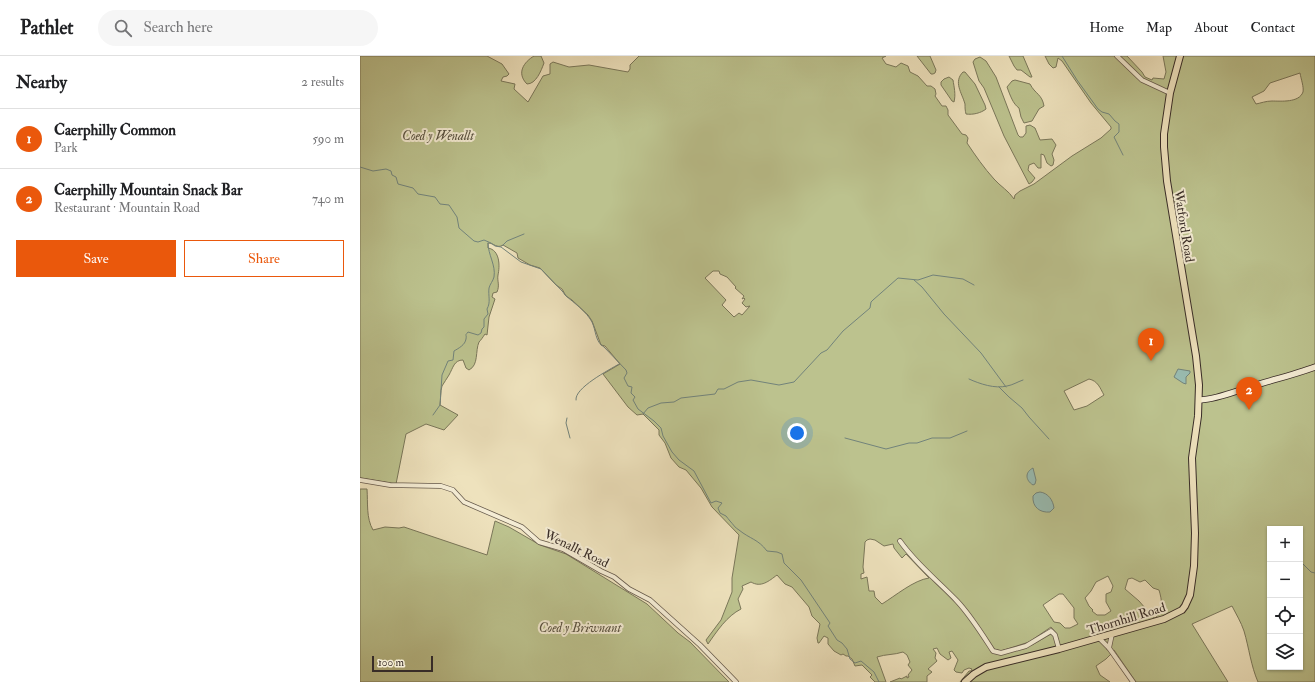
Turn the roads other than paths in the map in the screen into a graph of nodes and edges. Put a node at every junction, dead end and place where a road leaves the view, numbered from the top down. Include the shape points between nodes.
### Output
1 (1117, 56) edge
2 (1180, 56) edge
3 (1170, 93) junction
4 (1315, 367) edge
5 (1200, 400) junction
6 (360, 480) edge
7 (900, 542) dead end
8 (1112, 634) junction
9 (1099, 638) junction
10 (1109, 648) junction
11 (1059, 650) junction
12 (736, 682) edge
13 (965, 682) edge
14 (1134, 682) edge

1 - 3 street via 1142,80
2 - 3 main road, Watford Road
3 - 5 main road, Watford Road via 1164,134 1164,161 1196,356
4 - 5 main road via 1216,398
5 - 8 main road, Thornhill Road via 1192,458 1195,551 1188,600 1182,610 1172,616
6 - 12 street, Wenallt Road via 390,485 442,486 453,490 464,502 522,527 539,542 563,549 650,600
7 - 11 street via 915,561 963,608 993,651 1001,653 1026,646 1051,632 1055,635
8 - 9 main road, Thornhill Road
8 - 10 street
9 - 10 street
9 - 11 main road, Thornhill Road
10 - 14 street
11 - 13 main road, Thornhill Road via 986,667

